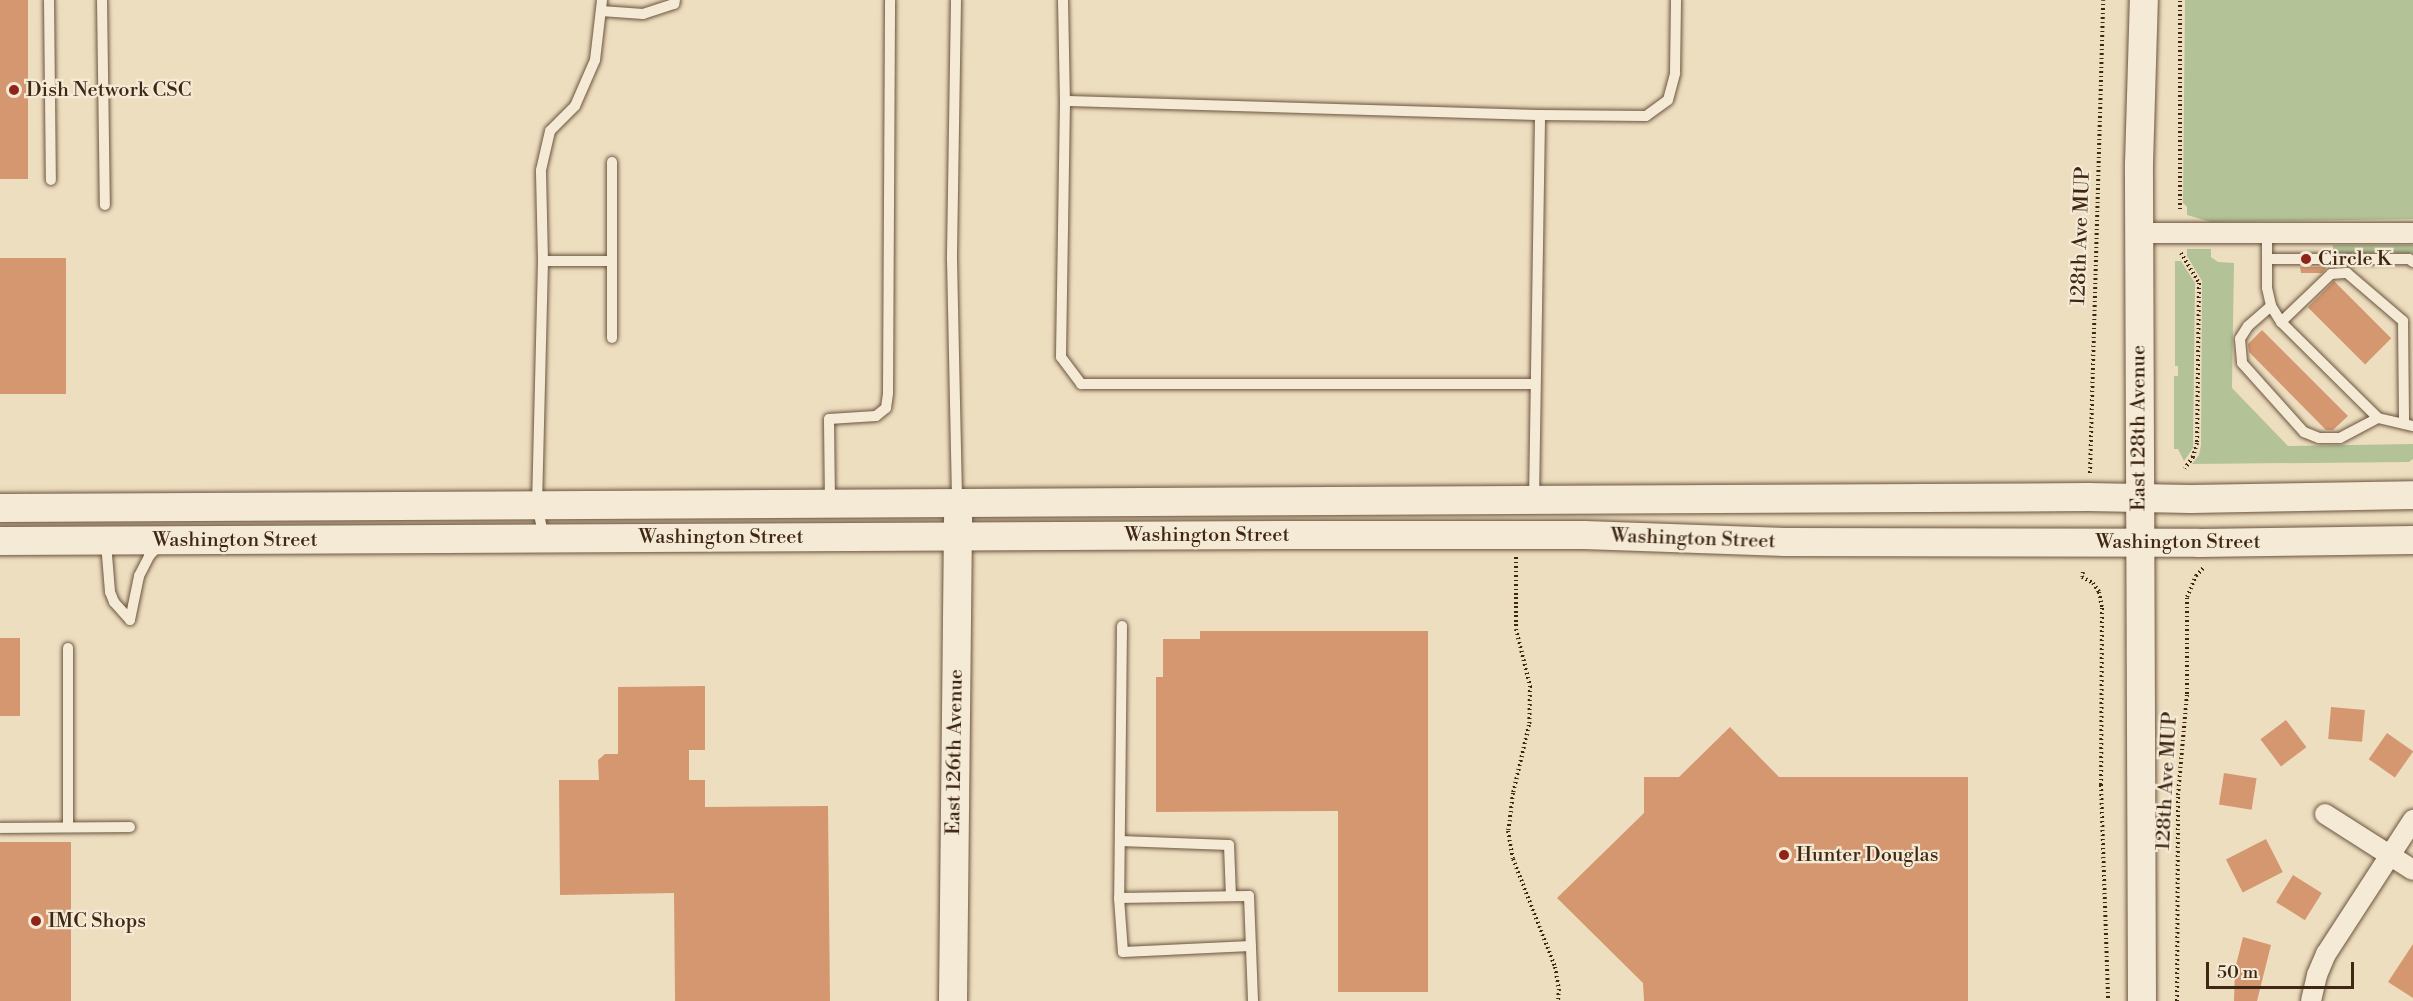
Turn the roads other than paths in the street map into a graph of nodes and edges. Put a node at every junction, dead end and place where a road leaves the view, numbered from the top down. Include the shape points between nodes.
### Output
1 (49, 0) edge
2 (102, 0) edge
3 (675, 0) edge
4 (890, 0) edge
5 (956, 0) edge
6 (1063, 0) edge
7 (1676, 0) edge
8 (2144, 0) edge
9 (602, 6) edge
10 (1065, 101) junction
11 (1539, 115) junction
12 (612, 162) dead end
13 (51, 180) dead end
14 (105, 205) dead end
15 (2267, 232) junction
16 (2413, 232) edge
17 (2139, 233) junction
18 (2267, 259) junction
19 (543, 261) junction
20 (612, 261) junction
21 (2413, 262) edge
22 (2271, 306) junction
23 (2408, 321) edge
24 (2281, 322) junction
25 (612, 338) dead end
26 (1535, 384) junction
27 (2378, 418) junction
28 (2408, 425) edge
29 (2413, 495) edge
30 (2139, 499) junction
31 (1534, 501) junction
32 (957, 503) junction
33 (830, 504) junction
34 (537, 506) junction
35 (105, 507) junction
36 (0, 508) edge
37 (958, 536) junction
38 (544, 539) junction
39 (106, 540) junction
40 (163, 540) junction
41 (2413, 540) edge
42 (0, 541) edge
43 (2139, 543) junction
44 (1122, 626) dead end
45 (68, 648) dead end
46 (2325, 814) dead end
47 (2413, 820) edge
48 (68, 827) junction
49 (130, 827) dead end
50 (0, 828) edge
51 (1120, 841) junction
52 (2391, 855) junction
53 (2413, 870) edge
54 (1231, 896) junction
55 (1119, 898) junction
56 (1251, 946) junction
57 (952, 1001) edge
58 (1253, 1001) edge
59 (2142, 1001) edge
60 (2311, 1001) edge

1 - 13 lane
2 - 14 lane
3 - 9 lane via 674,4 643,14
4 - 33 lane via 888,393 886,408 876,416 829,419
5 - 32 lane via 952,259
6 - 10 lane
7 - 11 lane via 1675,73 1668,100 1646,116
8 - 17 main road, East 128th Avenue
9 - 19 lane via 595,60 575,106 550,131 541,170
10 - 11 lane
10 - 26 lane via 1060,357 1081,384
11 - 26 lane
12 - 20 lane
15 - 16 street
15 - 17 street
15 - 18 lane
17 - 30 main road, East 128th Avenue
18 - 21 lane
18 - 22 lane
19 - 20 lane
19 - 34 lane
20 - 25 lane
22 - 24 lane
22 - 27 lane via 2248,326 2240,339 2242,363 2304,432 2319,438 2340,438
23 - 24 lane via 2347,273 2331,274
23 - 28 lane
24 - 27 lane
26 - 31 lane
27 - 28 lane
29 - 30 main road, Washington Street
30 - 31 main road, Washington Street
30 - 43 main road, East 128th Avenue
31 - 32 main road, Washington Street
32 - 33 main road, Washington Street
32 - 37 main road, East 126th Avenue
33 - 34 main road, Washington Street
34 - 35 main road, Washington Street
34 - 38 lane
35 - 36 main road, Washington Street
35 - 39 main road
37 - 38 main road, Washington Street
37 - 43 main road, Washington Street via 1572,535 1785,542
37 - 57 main road, East 126th Avenue
38 - 40 main road, Washington Street
39 - 40 main road, Washington Street
39 - 40 lane via 110,592 130,620 139,576
39 - 42 main road, Washington Street
41 - 43 main road, Washington Street
43 - 59 main road, East 128th Avenue
44 - 51 lane
45 - 48 lane
46 - 52 street
47 - 52 street
48 - 49 lane
48 - 50 lane
51 - 54 lane via 1229,845
51 - 55 lane
52 - 53 street
52 - 60 street via 2326,954
54 - 55 lane
54 - 56 lane via 1249,896
55 - 56 lane via 1123,952
56 - 58 lane

